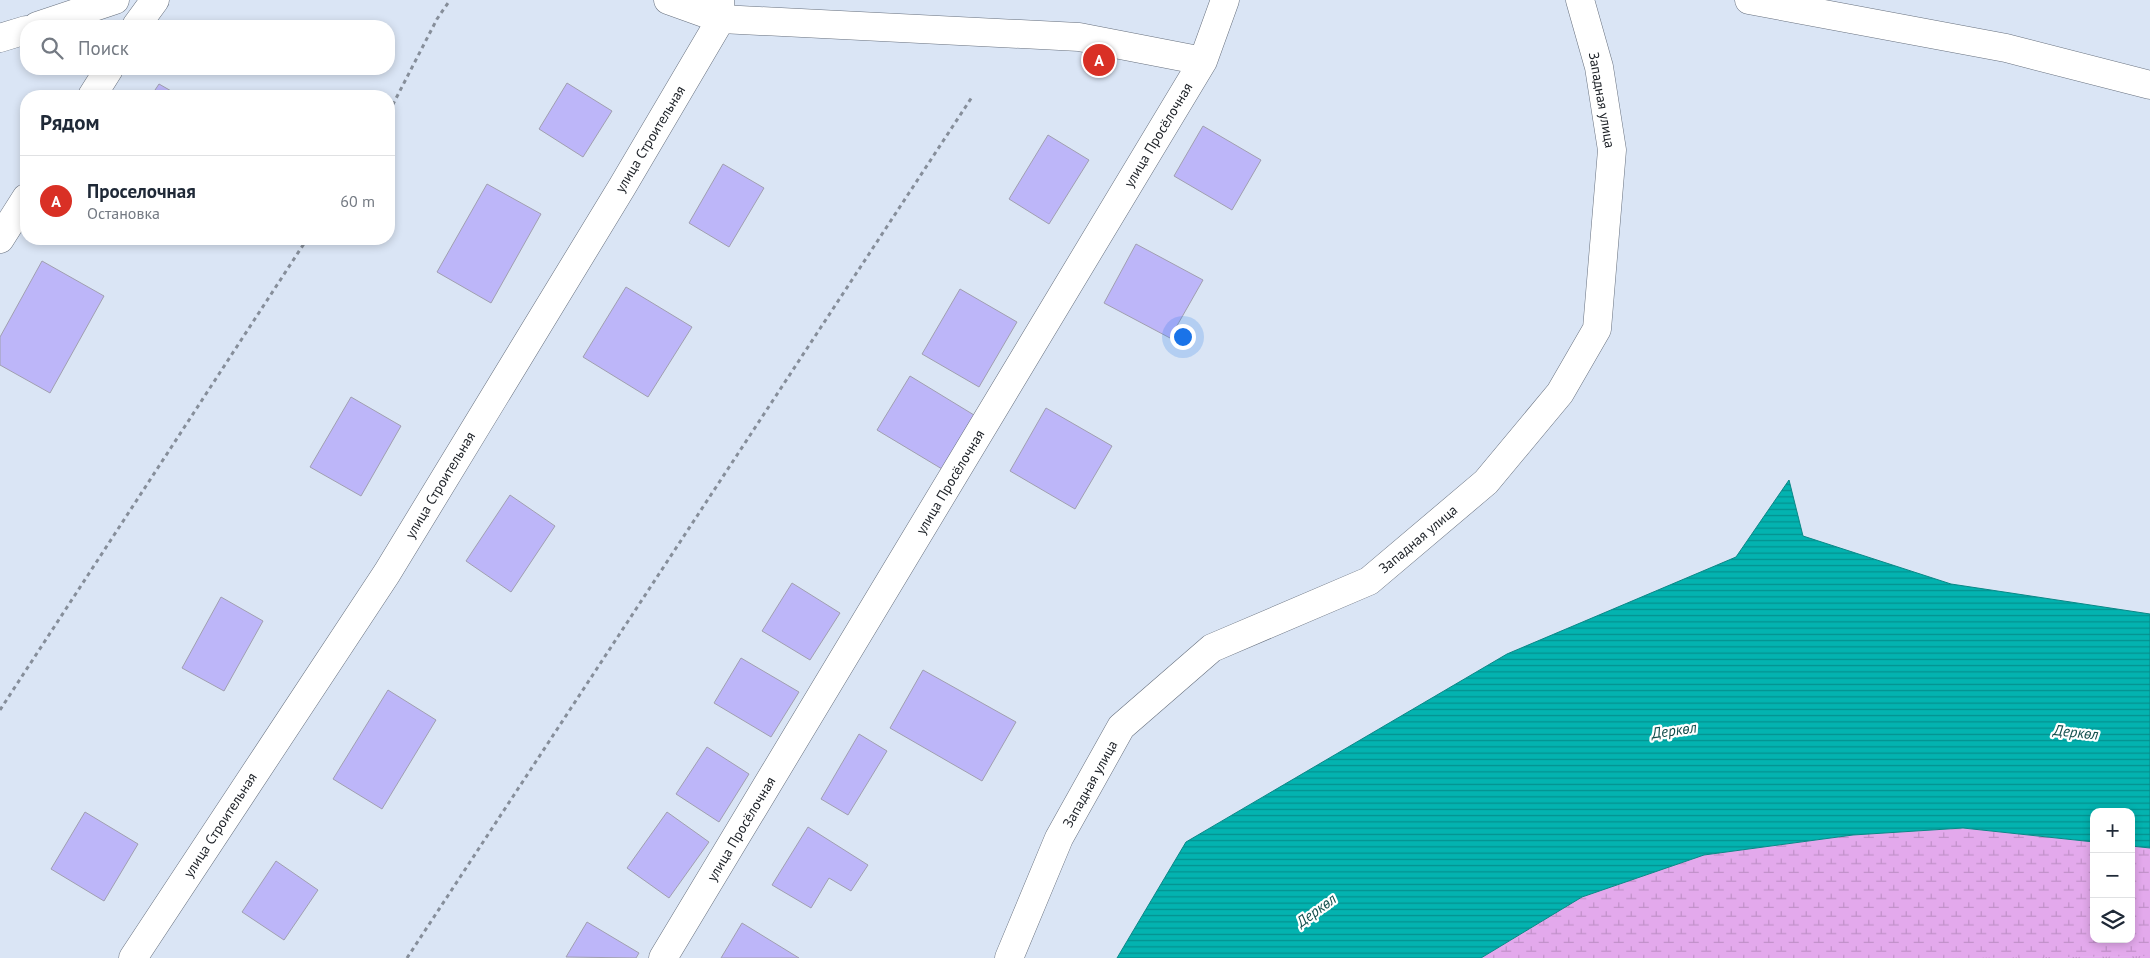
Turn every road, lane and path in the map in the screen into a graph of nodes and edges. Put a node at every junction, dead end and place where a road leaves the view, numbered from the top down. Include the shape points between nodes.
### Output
1 (115, 0) edge
2 (155, 0) edge
3 (450, 0) edge
4 (668, 0) edge
5 (1226, 0) edge
6 (1580, 0) edge
7 (1749, 0) edge
8 (721, 10) edge
9 (54, 20) edge
10 (140, 20) edge
11 (20, 32) edge
12 (0, 38) edge
13 (1203, 61) junction
14 (105, 75) edge
15 (2150, 85) edge
16 (96, 90) edge
17 (972, 97) dead end
18 (395, 100) edge
19 (20, 207) edge
20 (0, 239) edge
21 (303, 245) edge
22 (0, 710) edge
23 (133, 958) edge
24 (407, 958) edge
25 (663, 958) edge
26 (1009, 958) edge

1 - 9 street
2 - 10 street
3 - 18 path
4 - 8 street
5 - 13 street, улица Просёлочная
6 - 26 street, Западная улица via 1599,67 1612,150 1597,330 1560,393 1486,482 1369,581 1212,648 1121,727 1059,838
7 - 15 street via 2006,48
8 - 13 street via 1079,37
8 - 23 street, улица Строительная via 622,187 387,573
11 - 12 street
13 - 25 street, улица Просёлочная
14 - 16 street
17 - 24 path
19 - 20 street
21 - 22 path

